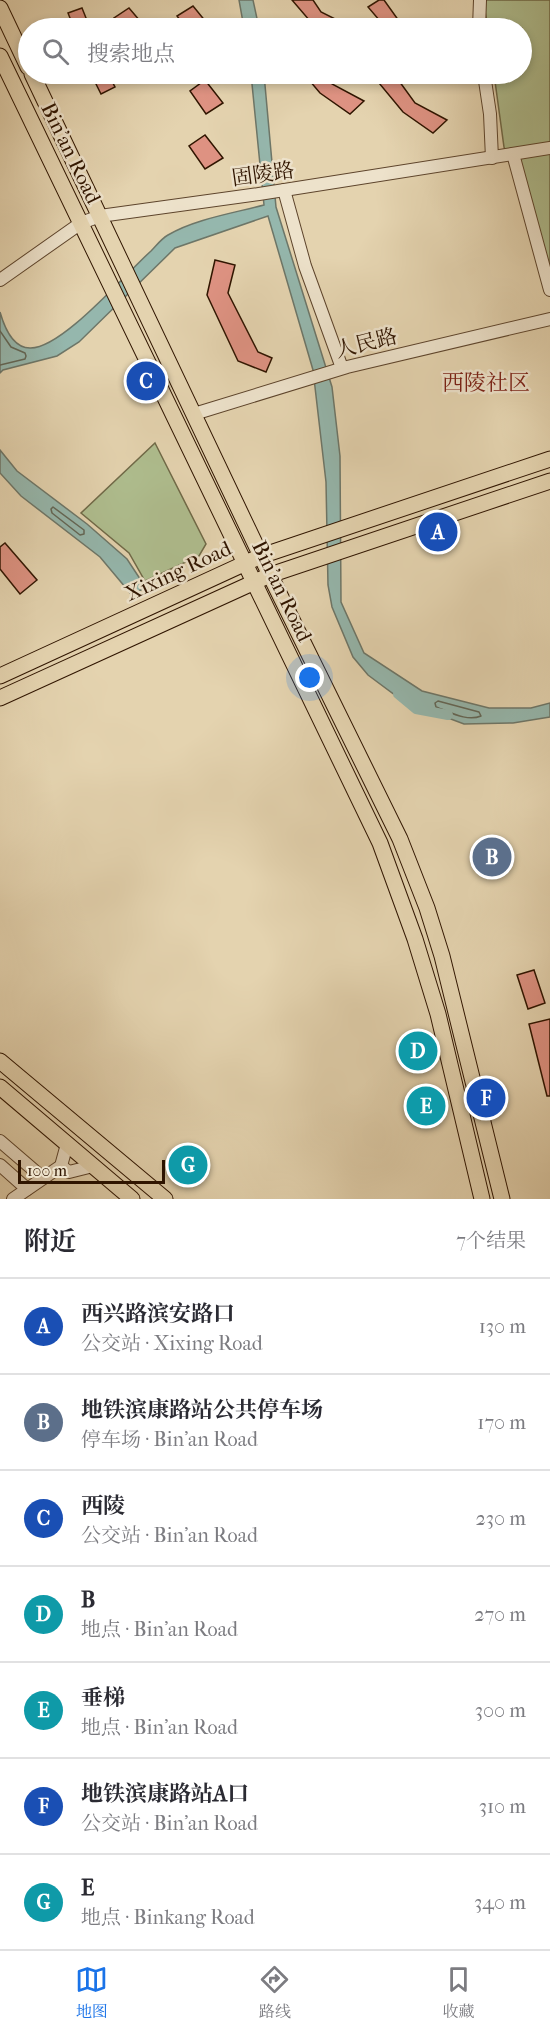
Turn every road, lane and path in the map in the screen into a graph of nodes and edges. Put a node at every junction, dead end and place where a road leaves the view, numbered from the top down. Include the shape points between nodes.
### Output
1 (480, 0) edge
2 (0, 8) edge
3 (479, 18) edge
4 (18, 46) edge
5 (0, 56) edge
6 (37, 84) edge
7 (486, 84) edge
8 (550, 148) edge
9 (513, 154) junction
10 (492, 158) junction
11 (284, 190) junction
12 (100, 216) junction
13 (81, 223) junction
14 (3, 278) edge
15 (550, 290) edge
16 (550, 319) edge
17 (342, 368) junction
18 (194, 414) junction
19 (550, 459) edge
20 (550, 481) edge
21 (261, 556) junction
22 (244, 564) junction
23 (270, 575) junction
24 (254, 583) junction
25 (0, 676) edge
26 (0, 698) edge
27 (0, 1061) edge
28 (0, 1087) edge
29 (0, 1141) edge
30 (67, 1144) junction
31 (0, 1165) edge
32 (61, 1166) junction
33 (93, 1166) junction
34 (43, 1178) junction
35 (27, 1189) junction
36 (13, 1199) edge
37 (132, 1199) edge
38 (165, 1199) edge
39 (482, 1199) edge
40 (502, 1199) edge

1 - 3 street
2 - 4 main road
5 - 13 main road, Bin'an Road
6 - 12 main road, Bin'an Road
7 - 10 street
8 - 9 street, 固陵路
9 - 10 street, 固陵路
9 - 15 street
10 - 11 street, 固陵路
11 - 12 street, 固陵路
11 - 17 street via 305,266
12 - 13 street, 固陵路
12 - 18 main road, Bin'an Road
13 - 14 street, 固陵路
13 - 22 main road, Bin'an Road
16 - 17 street, 人民路
17 - 18 street, 人民路
18 - 21 main road, Bin'an Road
19 - 21 main road, Xixing Road
20 - 23 main road, Xixing Road
21 - 22 main road, Xixing Road
21 - 23 main road, Bin'an Road
22 - 24 main road, Bin'an Road
22 - 25 main road, Xixing Road
23 - 24 main road, Xixing Road
23 - 40 main road, Bin'an Road via 385,807 427,908
24 - 26 main road, Xixing Road
24 - 39 main road, Bin'an Road via 381,843 438,1014
27 - 38 main road
28 - 30 main road
29 - 34 street
30 - 32 street
30 - 33 main road
31 - 35 street
32 - 33 street via 69,1172
32 - 34 street
33 - 37 main road
34 - 35 street
35 - 36 street

